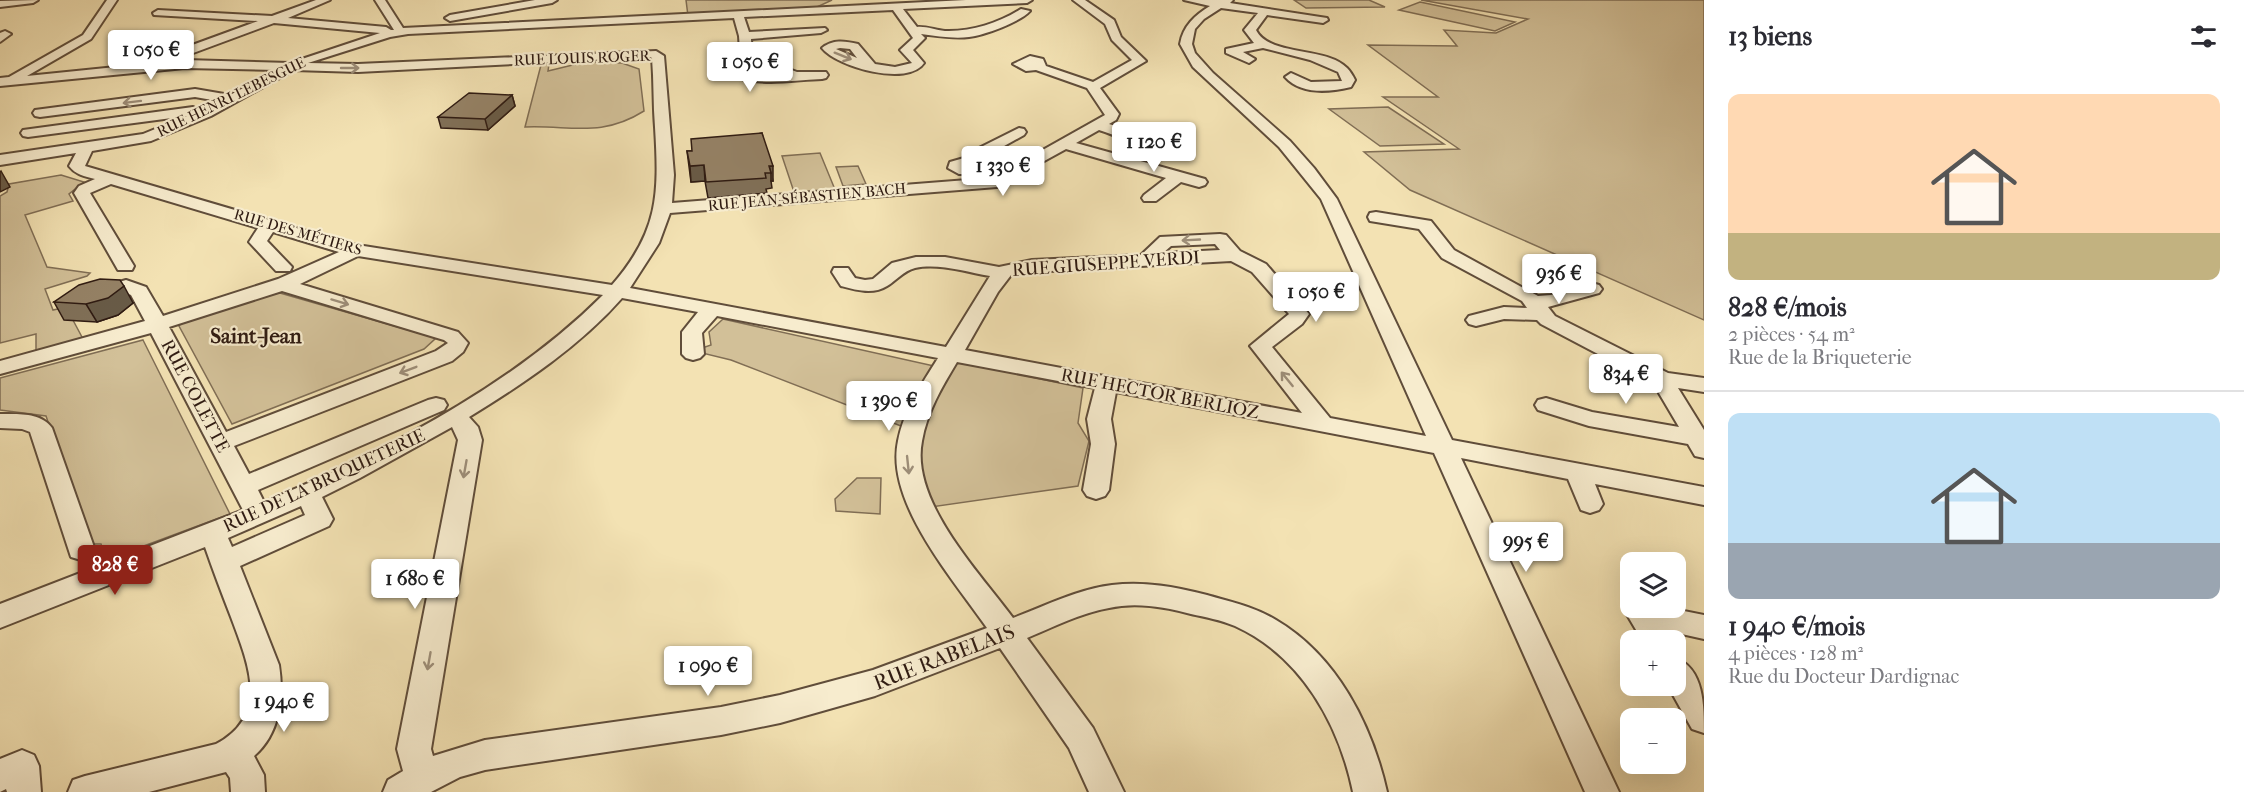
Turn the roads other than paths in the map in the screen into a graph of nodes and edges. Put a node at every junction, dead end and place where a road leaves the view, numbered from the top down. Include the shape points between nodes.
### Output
1 (33, 0) edge
2 (112, 0) edge
3 (325, 0) edge
4 (380, 0) edge
5 (552, 0) edge
6 (1078, 0) edge
7 (1189, 0) edge
8 (532, 2) edge
9 (1224, 2) edge
10 (0, 4) edge
11 (449, 6) dead end
12 (896, 7) junction
13 (1265, 11) junction
14 (1023, 12) edge
15 (158, 13) dead end
16 (738, 15) junction
17 (450, 18) junction
18 (274, 19) junction
19 (1323, 20) dead end
20 (946, 22) dead end
21 (397, 30) junction
22 (821, 30) dead end
23 (917, 34) junction
24 (745, 36) junction
25 (591, 39) junction
26 (1268, 39) junction
27 (1214, 49) dead end
28 (1230, 51) junction
29 (1249, 59) dead end
30 (148, 66) junction
31 (292, 66) junction
32 (871, 67) dead end
33 (1038, 67) dead end
34 (822, 75) dead end
35 (200, 77) dead end
36 (1291, 77) dead end
37 (4, 82) edge
38 (1094, 86) junction
39 (56, 87) junction
40 (195, 93) junction
41 (231, 99) junction
42 (216, 107) junction
43 (40, 113) junction
44 (1097, 126) junction
45 (1019, 132) dead end
46 (1064, 144) junction
47 (86, 148) junction
48 (992, 153) junction
49 (0, 160) edge
50 (1029, 164) junction
51 (1146, 167) junction
52 (964, 171) dead end
53 (1178, 176) junction
54 (110, 179) junction
55 (1199, 182) dead end
56 (1150, 198) dead end
57 (663, 209) junction
58 (1376, 217) dead end
59 (270, 225) junction
60 (355, 250) junction
61 (841, 272) dead end
62 (1002, 273) junction
63 (284, 276) junction
64 (1592, 290) dead end
65 (616, 291) junction
66 (1538, 308) junction
67 (712, 309) junction
68 (1476, 320) dead end
69 (157, 325) junction
70 (693, 354) dead end
71 (952, 354) junction
72 (0, 368) edge
73 (1662, 379) junction
74 (1107, 384) junction
75 (1704, 385) edge
76 (1546, 405) dead end
77 (445, 411) junction
78 (0, 421) edge
79 (1323, 424) junction
80 (220, 443) junction
81 (1700, 444) edge
82 (1443, 447) junction
83 (1578, 472) junction
84 (243, 486) junction
85 (1096, 490) dead end
86 (307, 493) junction
87 (1704, 496) edge
88 (1590, 504) dead end
89 (258, 514) junction
90 (218, 547) junction
91 (81, 550) dead end
92 (0, 616) edge
93 (1704, 627) edge
94 (1652, 630) edge
95 (1006, 633) junction
96 (1686, 688) edge
97 (1704, 719) edge
98 (233, 753) junction
99 (0, 776) edge
100 (423, 783) edge
101 (24, 792) edge
102 (85, 792) edge
103 (248, 792) edge
104 (1107, 792) edge
105 (1370, 792) edge
106 (1602, 792) edge

1 - 10 street
2 - 37 street via 87,37
3 - 18 street
4 - 21 street
5 - 8 street
6 - 38 street via 1110,22 1116,38 1141,60
7 - 9 street
8 - 17 street
9 - 13 street
9 - 82 street via 1196,21 1187,39 1190,55 1232,105 1290,153 1319,184 1335,209
11 - 17 street via 445,13
12 - 14 street
12 - 16 street
12 - 23 street
13 - 19 street
13 - 26 street via 1250,32 1254,38
14 - 23 street via 969,34
15 - 18 street via 242,10
16 - 24 street
16 - 25 street via 638,15
17 - 21 street
18 - 21 street
18 - 30 street
20 - 23 street
21 - 25 street
21 - 31 street, RUE HENRI LEBESGUE
22 - 24 street
23 - 32 street via 906,50 918,63 914,68
24 - 34 street via 748,77
31 -> 25 street, RUE LOUIS ROGER via 367,68
25 - 57 street, RUE LOUIS ROGER via 657,55 666,186
26 - 28 street
26 - 36 street via 1334,65 1349,80 1344,85 1319,87
27 - 28 street
28 - 29 street
30 - 31 street, RUE LOUIS ROGER
30 - 39 street
31 - 41 street, RUE HENRI LEBESGUE
33 - 38 street
35 - 40 street
37 - 39 street
38 - 44 street via 1112,116
39 - 43 street
40 - 41 street
40 -> 43 street
41 - 42 street, RUE HENRI LEBESGUE
42 - 43 street via 28,133
42 - 47 street, RUE HENRI LEBESGUE via 151,137
44 - 46 street, RUE JEAN-SÉBASTIEN BACH
44 - 51 street via 1124,133 1144,147 1164,153
45 - 48 street via 984,151
46 - 50 street, RUE JEAN-SÉBASTIEN BACH
46 - 51 street
47 - 49 street, RUE HENRI LEBESGUE
47 - 54 street, RUE DES MÉTIERS via 77,168
48 - 50 street
48 - 52 street via 955,165
50 - 57 street, RUE JEAN-SÉBASTIEN BACH via 997,182
51 - 53 street
53 - 55 street
53 - 56 street
54 - 59 street, RUE DES MÉTIERS
54 - 69 street, RUE COLETTE via 82,193
57 - 65 street, RUE LOUIS ROGER via 648,247
58 - 66 street via 1425,225 1453,258 1525,294
59 - 60 street, RUE DES MÉTIERS
59 - 63 street via 258,242
60 - 63 street via 309,274
60 - 65 street, RUE DES MÉTIERS
61 - 62 street via 848,282 866,286 916,262 938,261
62 - 71 street, RUE GIUSEPPE VERDI
79 -> 62 street, RUE GIUSEPPE VERDI via 1260,346 1299,314 1259,268 1234,255 1020,267
63 - 69 street
63 -> 80 street via 451,336 458,343 444,356
64 - 66 street
65 - 67 street, RUE HECTOR BERLIOZ
65 - 77 street, RUE DE LA BRIQUETERIE via 551,351 501,388
66 - 68 street
66 - 73 street via 1552,323
67 - 70 street via 692,332
67 - 71 street, RUE HECTOR BERLIOZ
69 - 72 street
69 - 80 street, RUE COLETTE
71 - 74 street, RUE HECTOR BERLIOZ
71 -> 95 street, RUE GIUSEPPE VERDI via 916,414 908,445 910,479 925,518
73 - 75 street
73 - 81 street
74 - 79 street, RUE HECTOR BERLIOZ
74 - 85 street via 1099,419 1103,444
76 - 81 street via 1589,419
77 - 84 street
77 - 86 street, RUE DE LA BRIQUETERIE via 392,453
77 -> 100 street via 466,427 470,440 414,749
78 - 91 street via 26,422 40,428
79 - 82 street, RUE HECTOR BERLIOZ
80 - 84 street, RUE COLETTE
82 - 83 street, RUE HECTOR BERLIOZ
82 - 106 street
83 - 87 street, RUE HECTOR BERLIOZ
83 - 88 street
84 - 89 street, RUE COLETTE
86 - 89 street, RUE DE LA BRIQUETERIE
86 - 90 street via 321,519
89 - 90 street, RUE DE LA BRIQUETERIE
90 - 92 street, RUE DE LA BRIQUETERIE
90 - 98 street via 266,674 261,724
93 - 94 street via 1641,612
95 - 100 street, RUE RABELAIS via 875,683 762,713 492,753 456,762
95 - 104 street, RUE GIUSEPPE VERDI via 1081,738
95 - 105 street, RUE RABELAIS via 1091,601 1129,593 1173,599 1254,621 1302,660 1339,707 1363,759
96 - 97 street
98 - 102 street
98 - 103 street via 247,775
99 - 101 street via 22,766

